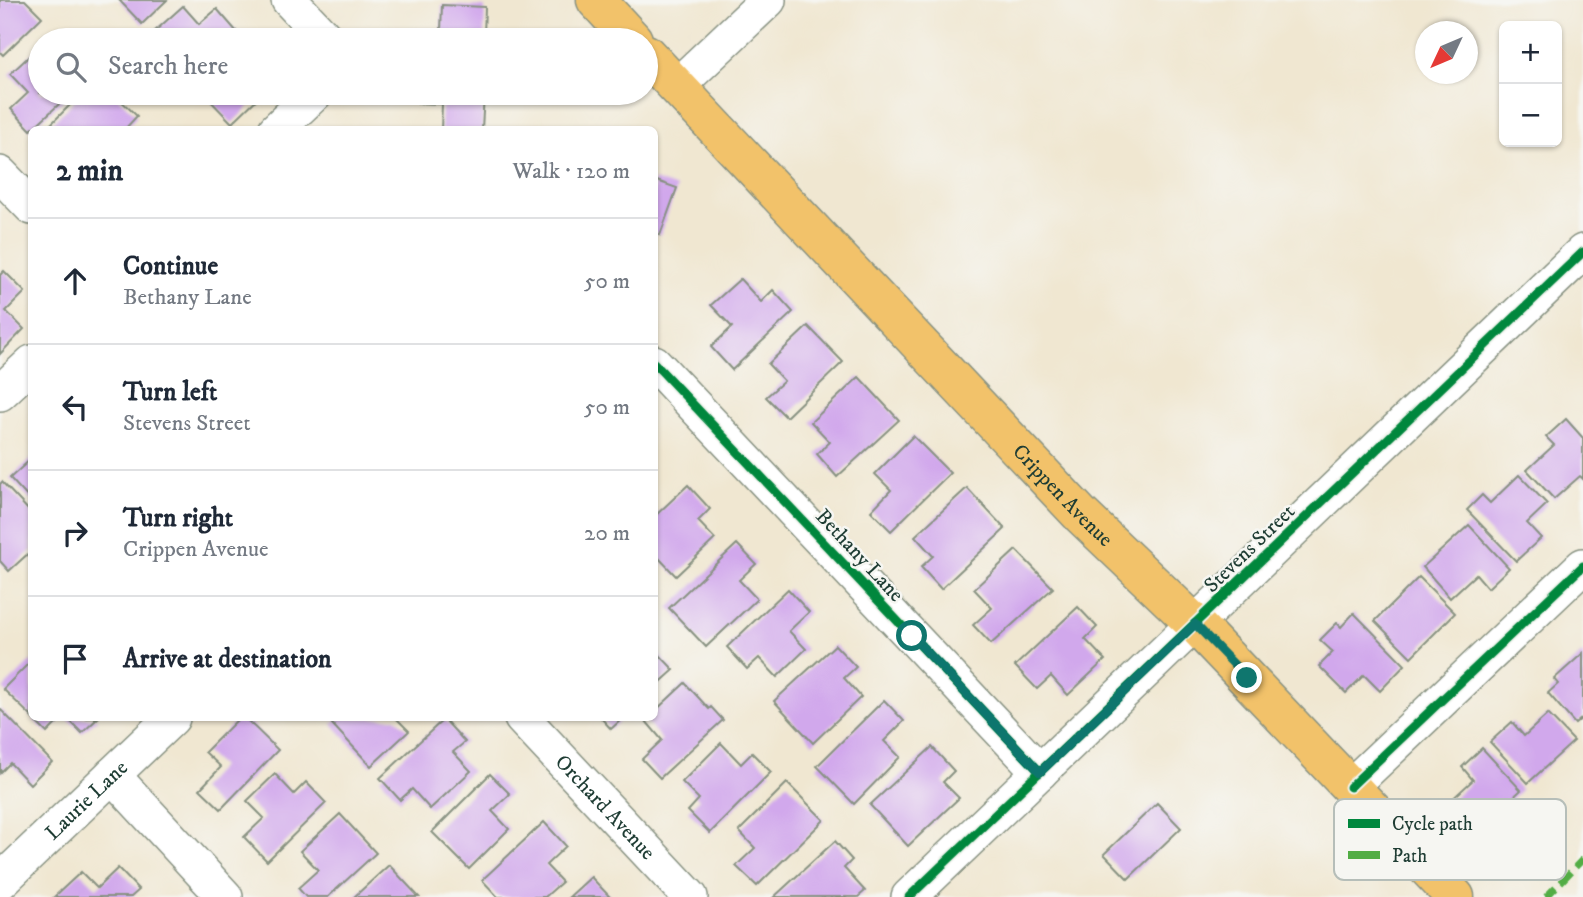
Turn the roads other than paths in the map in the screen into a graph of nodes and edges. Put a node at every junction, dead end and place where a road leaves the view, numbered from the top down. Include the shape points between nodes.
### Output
1 (289, 0) edge
2 (596, 0) edge
3 (768, 0) edge
4 (316, 28) edge
5 (622, 28) edge
6 (658, 67) edge
7 (676, 87) junction
8 (302, 105) edge
9 (280, 126) edge
10 (0, 174) edge
11 (28, 203) edge
12 (1583, 252) edge
13 (28, 367) edge
14 (658, 367) edge
15 (0, 393) edge
16 (1583, 566) edge
17 (1195, 624) junction
18 (169, 721) edge
19 (525, 721) edge
20 (1040, 772) junction
21 (112, 775) junction
22 (1350, 787) junction
23 (1361, 799) edge
24 (1439, 880) edge
25 (0, 882) edge
26 (225, 897) edge
27 (691, 897) edge
28 (909, 897) edge
29 (1455, 897) edge

1 - 4 street
2 - 5 main road
3 - 7 street
6 - 7 main road, Crippen Avenue
7 - 17 main road, Crippen Avenue via 1081,515
8 - 9 street
10 - 11 street
12 - 17 street, Stevens Street
13 - 15 street
14 - 20 street, Bethany Lane
16 - 22 street
17 - 20 street, Stevens Street
17 - 22 main road, Crippen Avenue
18 - 21 street, Laurie Lane
19 - 27 street, Orchard Avenue
20 - 28 street, Stevens Street
21 - 25 street, Laurie Lane
21 - 26 street
22 - 23 main road, Crippen Avenue
24 - 29 main road, Crippen Avenue

